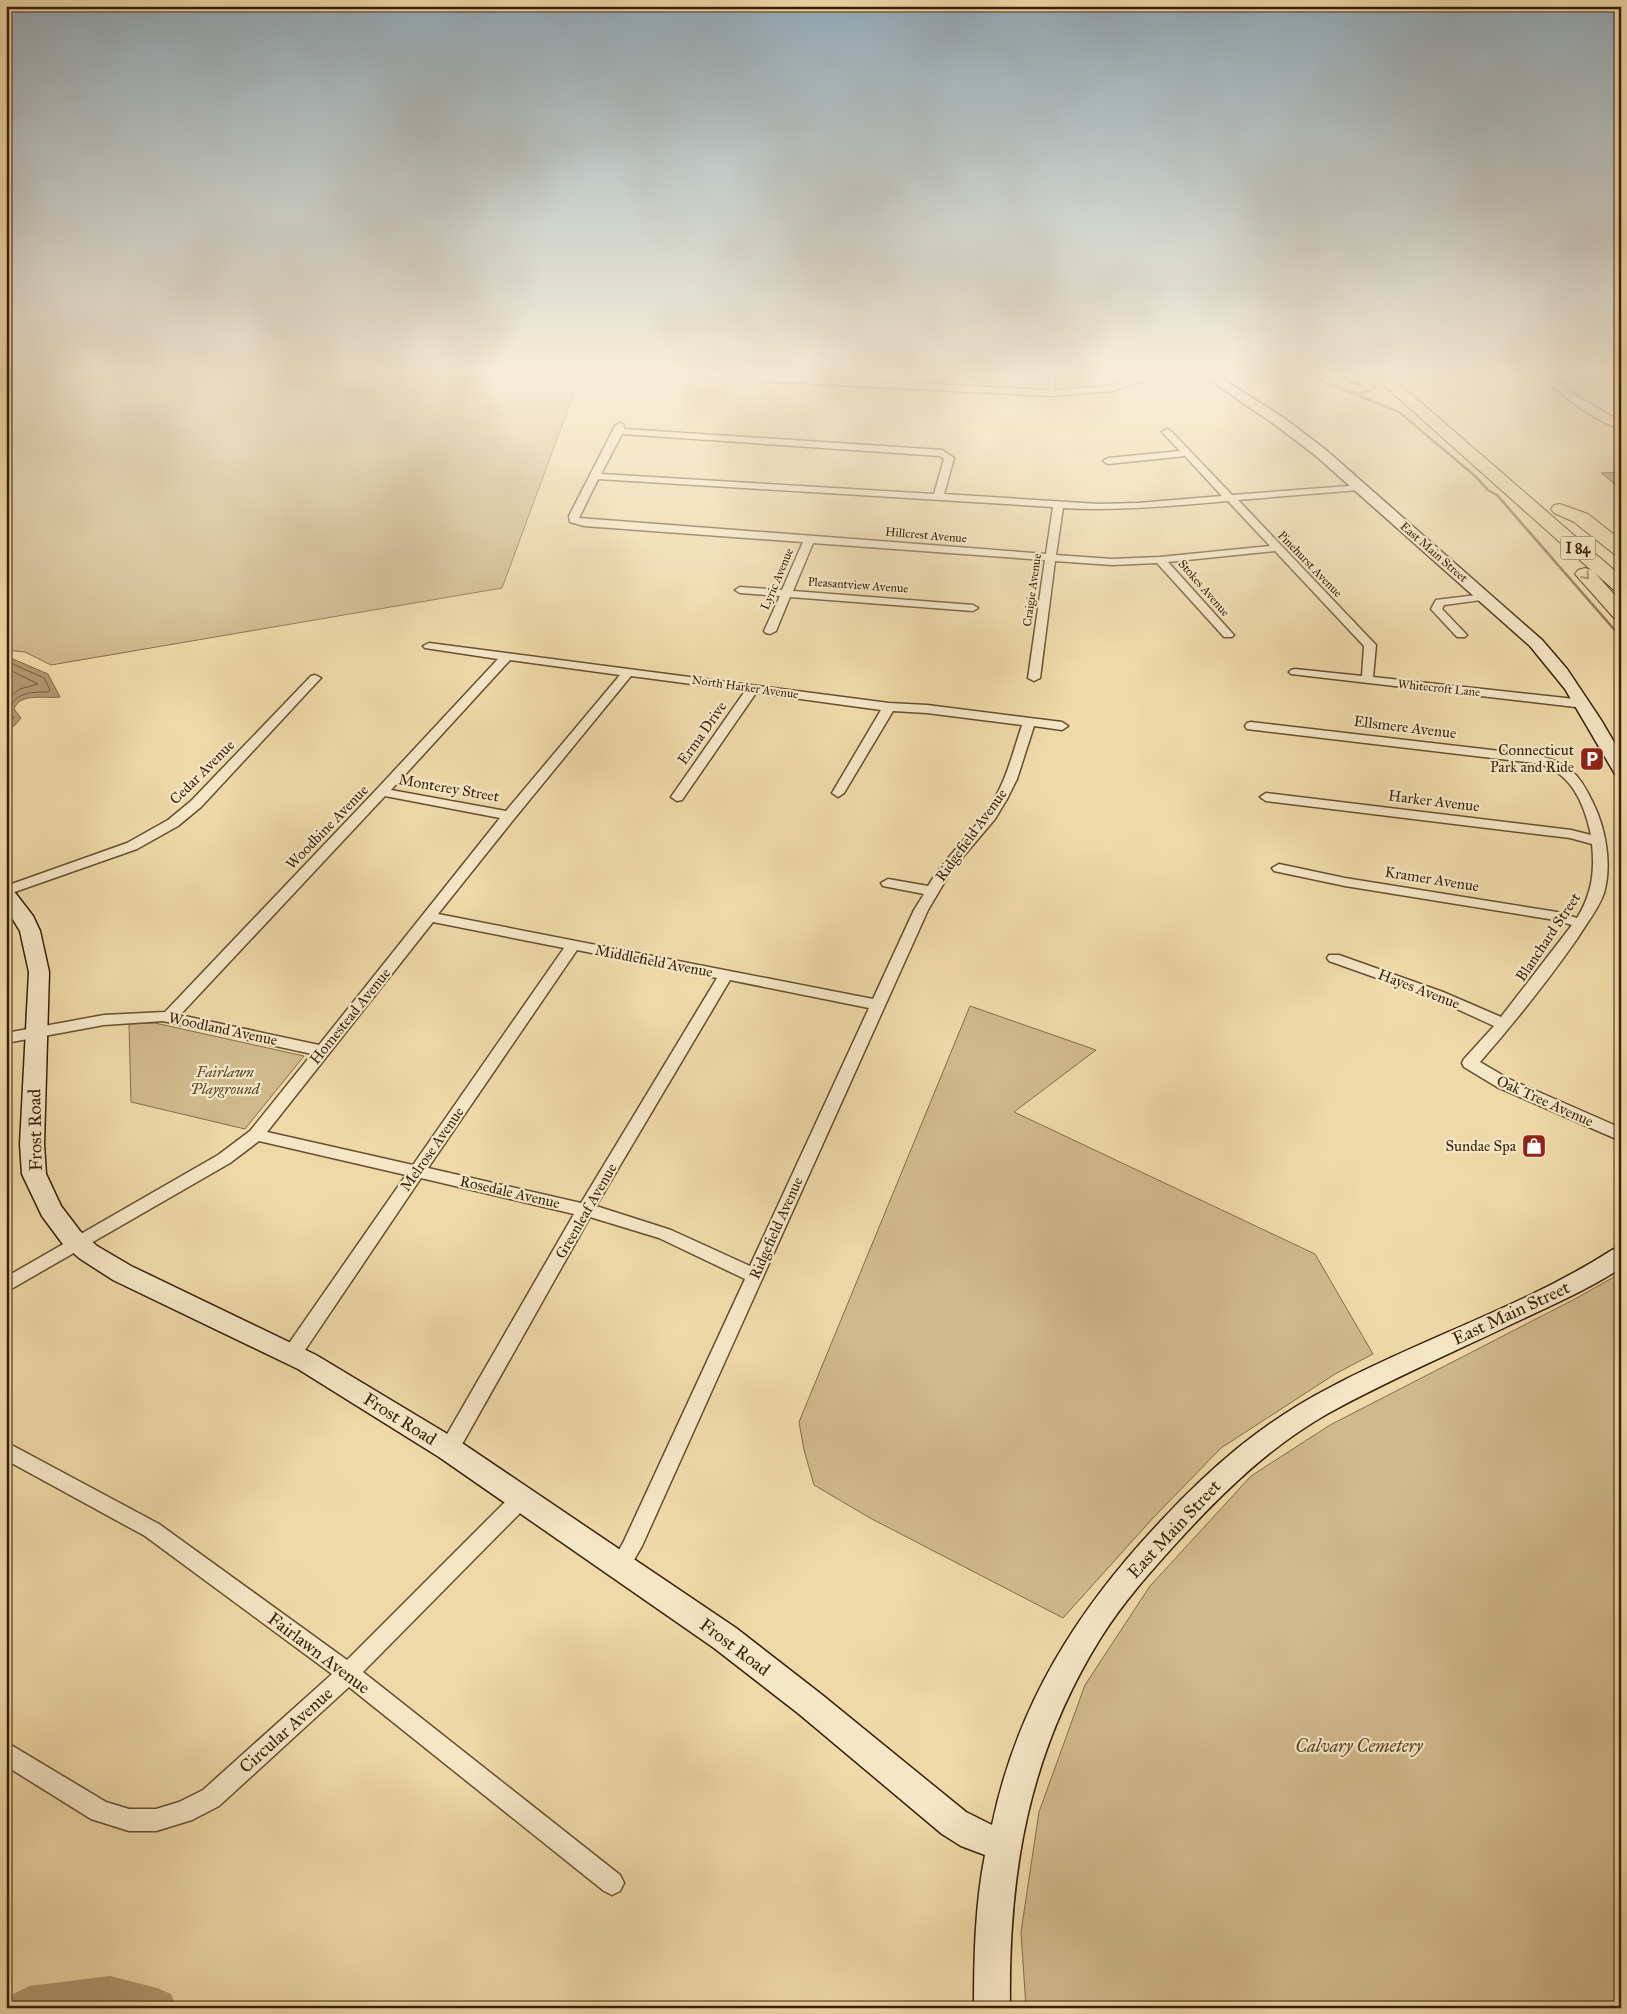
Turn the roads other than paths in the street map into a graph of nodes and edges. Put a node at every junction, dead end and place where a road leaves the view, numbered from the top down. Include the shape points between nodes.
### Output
1 (600, 467) edge
2 (946, 467) edge
3 (1200, 467) edge
4 (1336, 467) edge
5 (1495, 467) edge
6 (595, 476) junction
7 (1360, 487) junction
8 (938, 497) junction
9 (1229, 499) junction
10 (1540, 503) junction
11 (1058, 505) junction
12 (1560, 509) junction
13 (810, 539) junction
14 (1276, 548) junction
15 (1621, 550) edge
16 (1051, 558) junction
17 (1160, 560) junction
18 (1621, 560) edge
19 (1621, 586) edge
20 (740, 590) dead end
21 (785, 593) junction
22 (1484, 597) junction
23 (973, 608) dead end
24 (1621, 614) edge
25 (770, 631) dead end
26 (1228, 635) dead end
27 (1461, 635) dead end
28 (429, 646) dead end
29 (506, 656) junction
30 (628, 672) junction
31 (1295, 672) dead end
32 (315, 678) dead end
33 (1034, 678) dead end
34 (1367, 680) junction
35 (753, 688) junction
36 (1584, 704) junction
37 (888, 706) junction
38 (1029, 723) junction
39 (1062, 726) dead end
40 (1251, 726) dead end
41 (1555, 763) joint
42 (1621, 770) edge
43 (382, 792) junction
44 (838, 793) dead end
45 (677, 797) dead end
46 (1266, 797) dead end
47 (509, 816) junction
48 (1597, 841) junction
49 (1279, 868) dead end
50 (888, 883) dead end
51 (931, 890) junction
52 (6, 892) edge
53 (430, 917) junction
54 (1580, 923) junction
55 (573, 945) junction
56 (1334, 958) dead end
57 (726, 975) junction
58 (878, 1005) junction
59 (169, 1017) junction
60 (1504, 1024) junction
61 (36, 1032) junction
62 (6, 1038) edge
63 (321, 1051) junction
64 (1470, 1063) joint
65 (256, 1134) junction
66 (1621, 1135) edge
67 (417, 1170) junction
68 (585, 1210) junction
69 (78, 1244) junction
70 (1621, 1256) edge
71 (755, 1276) junction
72 (6, 1285) edge
73 (292, 1354) junction
74 (6, 1450) edge
75 (449, 1450) junction
76 (521, 1499) junction
77 (620, 1566) junction
78 (348, 1673) junction
79 (6, 1754) edge
80 (1003, 1845) junction
81 (612, 1883) dead end
82 (992, 2008) edge

1 - 6 street
2 - 8 street
3 - 9 street, Pinehurst Avenue
4 - 7 main road, East Main Street
5 - 10 highway, I 84
6 - 8 street
6 - 13 street, Hillcrest Avenue via 574,520
7 - 9 street
7 - 22 main road, East Main Street
8 - 11 street
9 - 11 street via 1138,506
9 - 14 street, Pinehurst Avenue
10 - 12 highway, I 84
10 - 19 highway, I 84
10 -> 24 highway via 1537,519
11 - 16 street, Craigie Avenue
12 - 15 highway via 1581,518
12 - 18 highway, I 84
13 - 16 street, Hillcrest Avenue
13 - 21 street, Lyric Avenue
14 - 17 street, Hillcrest Avenue
14 - 34 street, Pinehurst Avenue via 1370,645
16 - 17 street, Hillcrest Avenue via 1112,562
16 - 33 street, Craigie Avenue
17 - 26 street, Stokes Avenue
20 - 21 street, Pleasantview Avenue
21 - 23 street, Pleasantview Avenue
21 - 25 street, Lyric Avenue
22 - 27 street via 1440,602 1437,606 1436,609
22 - 36 main road, East Main Street via 1556,663
28 - 29 street, North Harker Avenue
29 - 30 street, North Harker Avenue
29 - 43 street, Woodbine Avenue
30 - 35 street, North Harker Avenue
30 - 47 street, Homestead Avenue
31 - 34 street, Whitecroft Lane
32 - 52 street, Cedar Avenue via 196,804 173,823 132,846
34 - 36 street, Whitecroft Lane
35 - 37 street, North Harker Avenue
35 - 45 street, Erma Drive
36 - 42 main road, East Main Street
37 - 38 street, North Harker Avenue
37 - 44 street
38 - 39 street, North Harker Avenue
38 - 51 street, Ridgefield Avenue via 1001,799
40 - 41 street, Ellsmere Avenue
41 - 48 street, Blanchard Street via 1569,773 1583,796 1595,822
43 - 47 street, Monterey Street
43 - 59 street, Woodbine Avenue
46 - 48 street, Harker Avenue via 1571,834
47 - 53 street, Homestead Avenue
48 - 54 street, Blanchard Street via 1598,887
49 - 54 street, Kramer Avenue via 1344,882 1556,916
50 - 51 street, Ridgefield Avenue
51 - 58 street, Ridgefield Avenue
52 - 61 main road, Frost Road via 23,916 35,948 39,972
53 - 55 street, Middlefield Avenue
53 - 63 street, Homestead Avenue
54 - 60 street, Blanchard Street
55 - 57 street, Middlefield Avenue
55 - 67 street, Melrose Avenue
56 - 60 street, Hayes Avenue via 1438,995
57 - 58 street, Middlefield Avenue
57 - 68 street, Greenleaf Avenue
58 - 71 street, Ridgefield Avenue
59 - 61 street, Woodland Avenue via 104,1020
59 - 63 street, Woodland Avenue
60 - 64 street, Blanchard Street
61 - 62 street, Woodland Avenue
61 - 69 main road, Frost Road via 34,1174 50,1210
63 - 65 street, Homestead Avenue
64 - 66 street, Oak Tree Avenue via 1503,1083
65 - 67 street, Rosedale Avenue
65 - 69 street, Homestead Avenue via 224,1159
67 - 68 street, Rosedale Avenue
67 - 73 street, Melrose Avenue
68 - 71 street, Rosedale Avenue via 665,1234
68 - 75 street, Greenleaf Avenue
69 - 72 street, Homestead Avenue
69 - 73 main road, Frost Road via 104,1263
70 - 80 main road, East Main Street via 1570,1286 1314,1409 1273,1435 1217,1482 1130,1576 1072,1658 1031,1749
71 - 77 street, Ridgefield Avenue
73 - 75 main road, Frost Road
74 - 78 street, Fairlawn Avenue via 152,1530
75 - 76 main road, Frost Road
76 - 77 main road, Frost Road
76 - 78 street, Circular Avenue
77 - 80 main road, Frost Road via 768,1670 954,1823 972,1834
78 - 79 street, Circular Avenue via 211,1798 186,1813 160,1820 133,1821 113,1817
78 - 81 street, Fairlawn Avenue
80 - 82 main road, East Main Street via 993,1923

